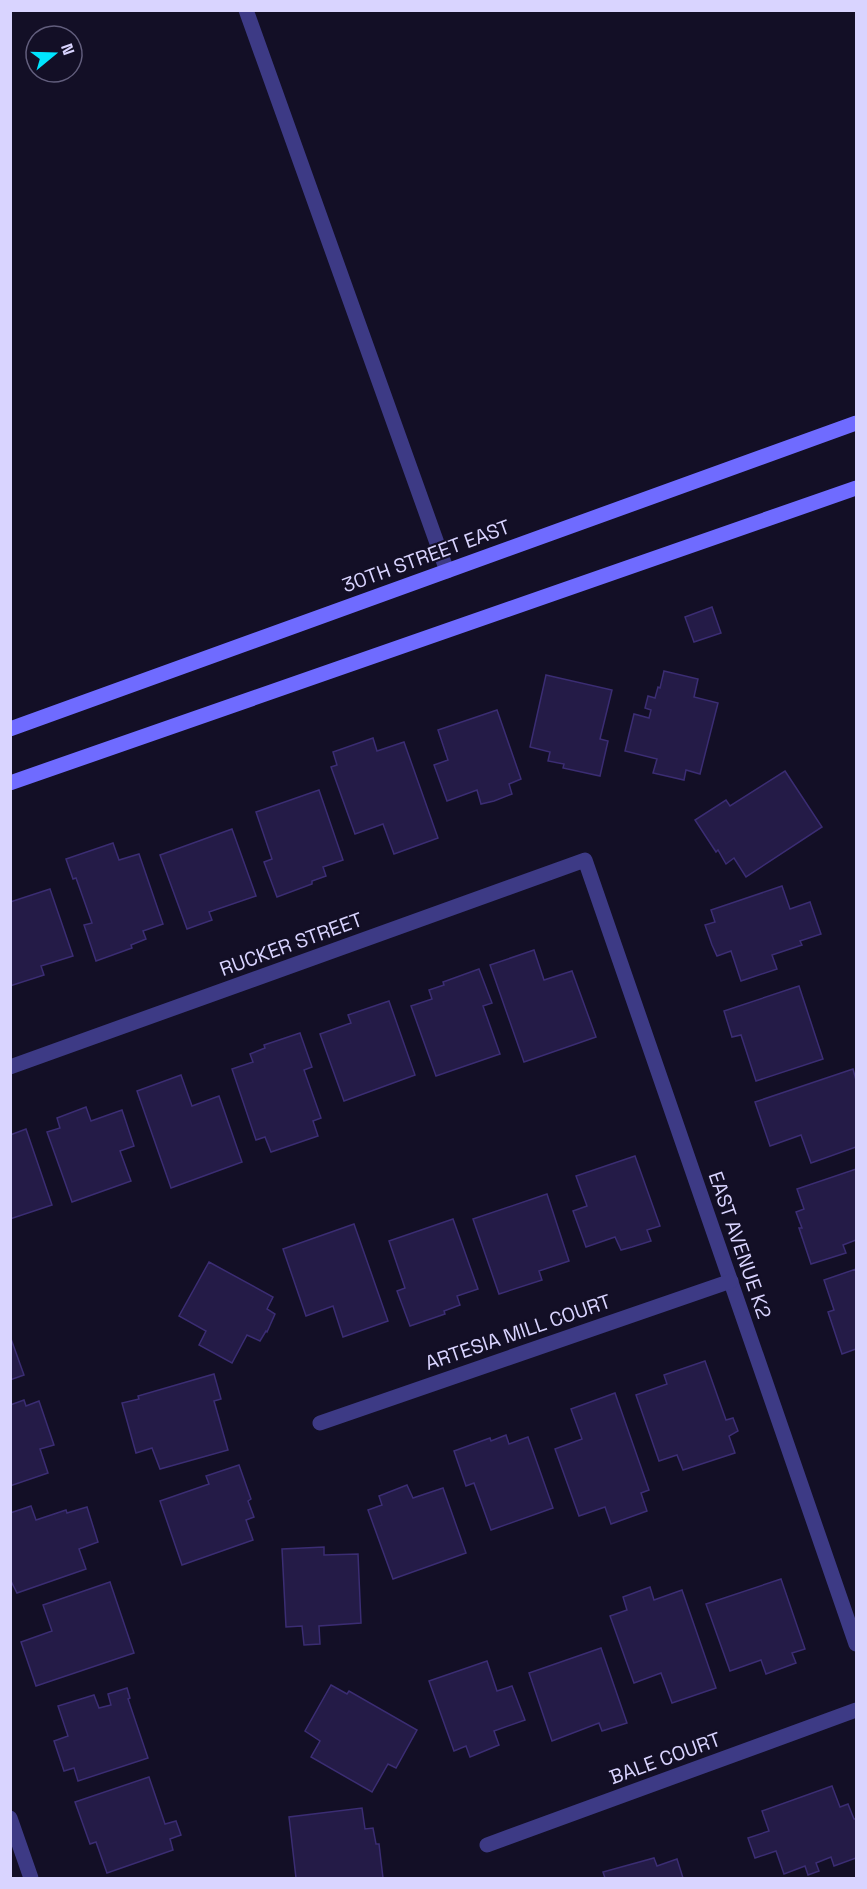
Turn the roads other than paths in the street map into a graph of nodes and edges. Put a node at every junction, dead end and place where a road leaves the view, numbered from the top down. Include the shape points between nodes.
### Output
1 (246, 10) edge
2 (856, 423) edge
3 (856, 488) edge
4 (447, 571) junction
5 (10, 729) edge
6 (10, 783) edge
7 (585, 860) joint
8 (10, 1067) edge
9 (731, 1281) junction
10 (320, 1423) dead end
11 (856, 1644) edge
12 (856, 1710) edge
13 (10, 1818) edge
14 (487, 1845) dead end
15 (31, 1878) edge

1 - 4 street
2 - 4 main road, 30TH STREET EAST
3 - 6 main road
4 - 5 main road, 30TH STREET EAST
7 - 8 street, RUCKER STREET
7 - 9 street, EAST AVENUE K2
9 - 10 street, ARTESIA MILL COURT
9 - 11 street, EAST AVENUE K2
12 - 14 street, BALE COURT
13 - 15 street

